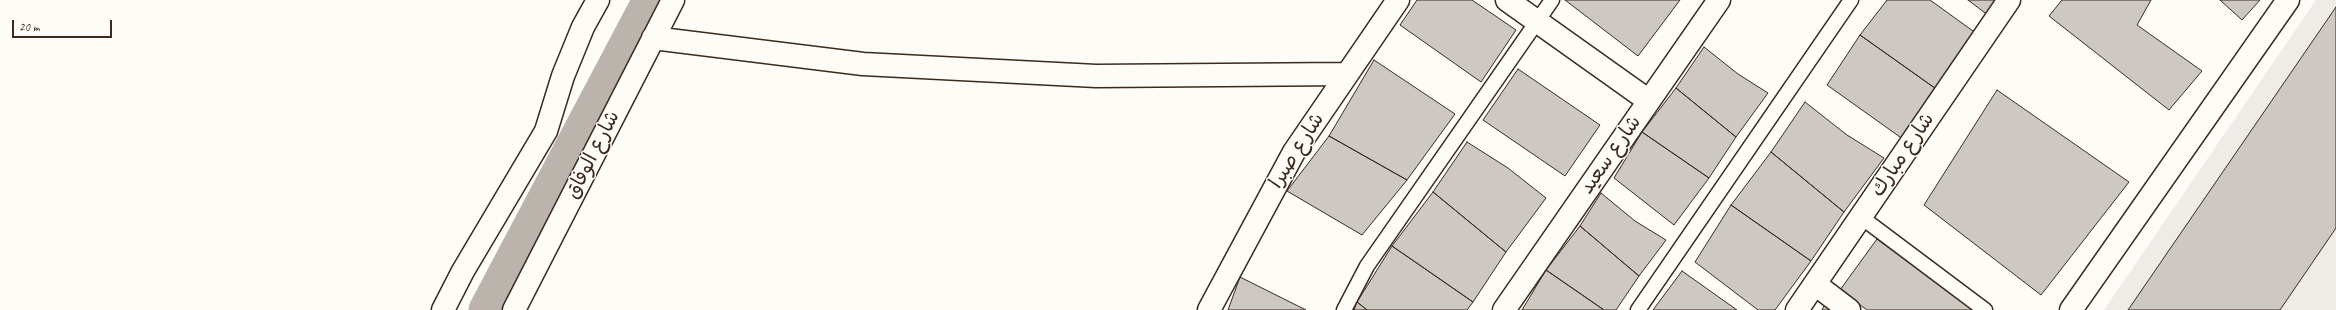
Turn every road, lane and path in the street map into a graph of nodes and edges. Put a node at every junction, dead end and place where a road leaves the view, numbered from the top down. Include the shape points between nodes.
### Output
1 (598, 0) edge
2 (673, 0) edge
3 (1398, 0) edge
4 (1507, 0) edge
5 (1552, 0) edge
6 (1718, 0) edge
7 (1851, 0) edge
8 (2009, 0) edge
9 (2288, 0) edge
10 (1537, 21) junction
11 (653, 38) junction
12 (1347, 74) junction
13 (1649, 100) junction
14 (1861, 217) junction
15 (1815, 284) junction
16 (443, 310) edge
17 (514, 310) edge
18 (1208, 310) edge
19 (1344, 310) edge
20 (1504, 310) edge
21 (1638, 310) edge
22 (1797, 310) edge
23 (1849, 310) edge
24 (1985, 310) edge
25 (2071, 310) edge

1 - 16 street via 563,76 546,131 463,271
2 - 11 street, شارع الوفاق
3 - 12 street, شارع صبرا
4 - 10 street
5 - 10 lane
6 - 13 street, شارع سعيد
7 - 21 lane
8 - 14 street, شارع مبارك
9 - 25 street
10 - 13 street
10 - 19 lane via 1367,266
11 - 12 street via 863,64 1096,76
11 - 17 street, شارع الوفاق
12 - 18 street, شارع صبرا via 1294,152
13 - 20 street, شارع سعيد
14 - 15 street, شارع مبارك
14 - 24 lane
15 - 22 street, شارع مبارك
15 - 23 street

